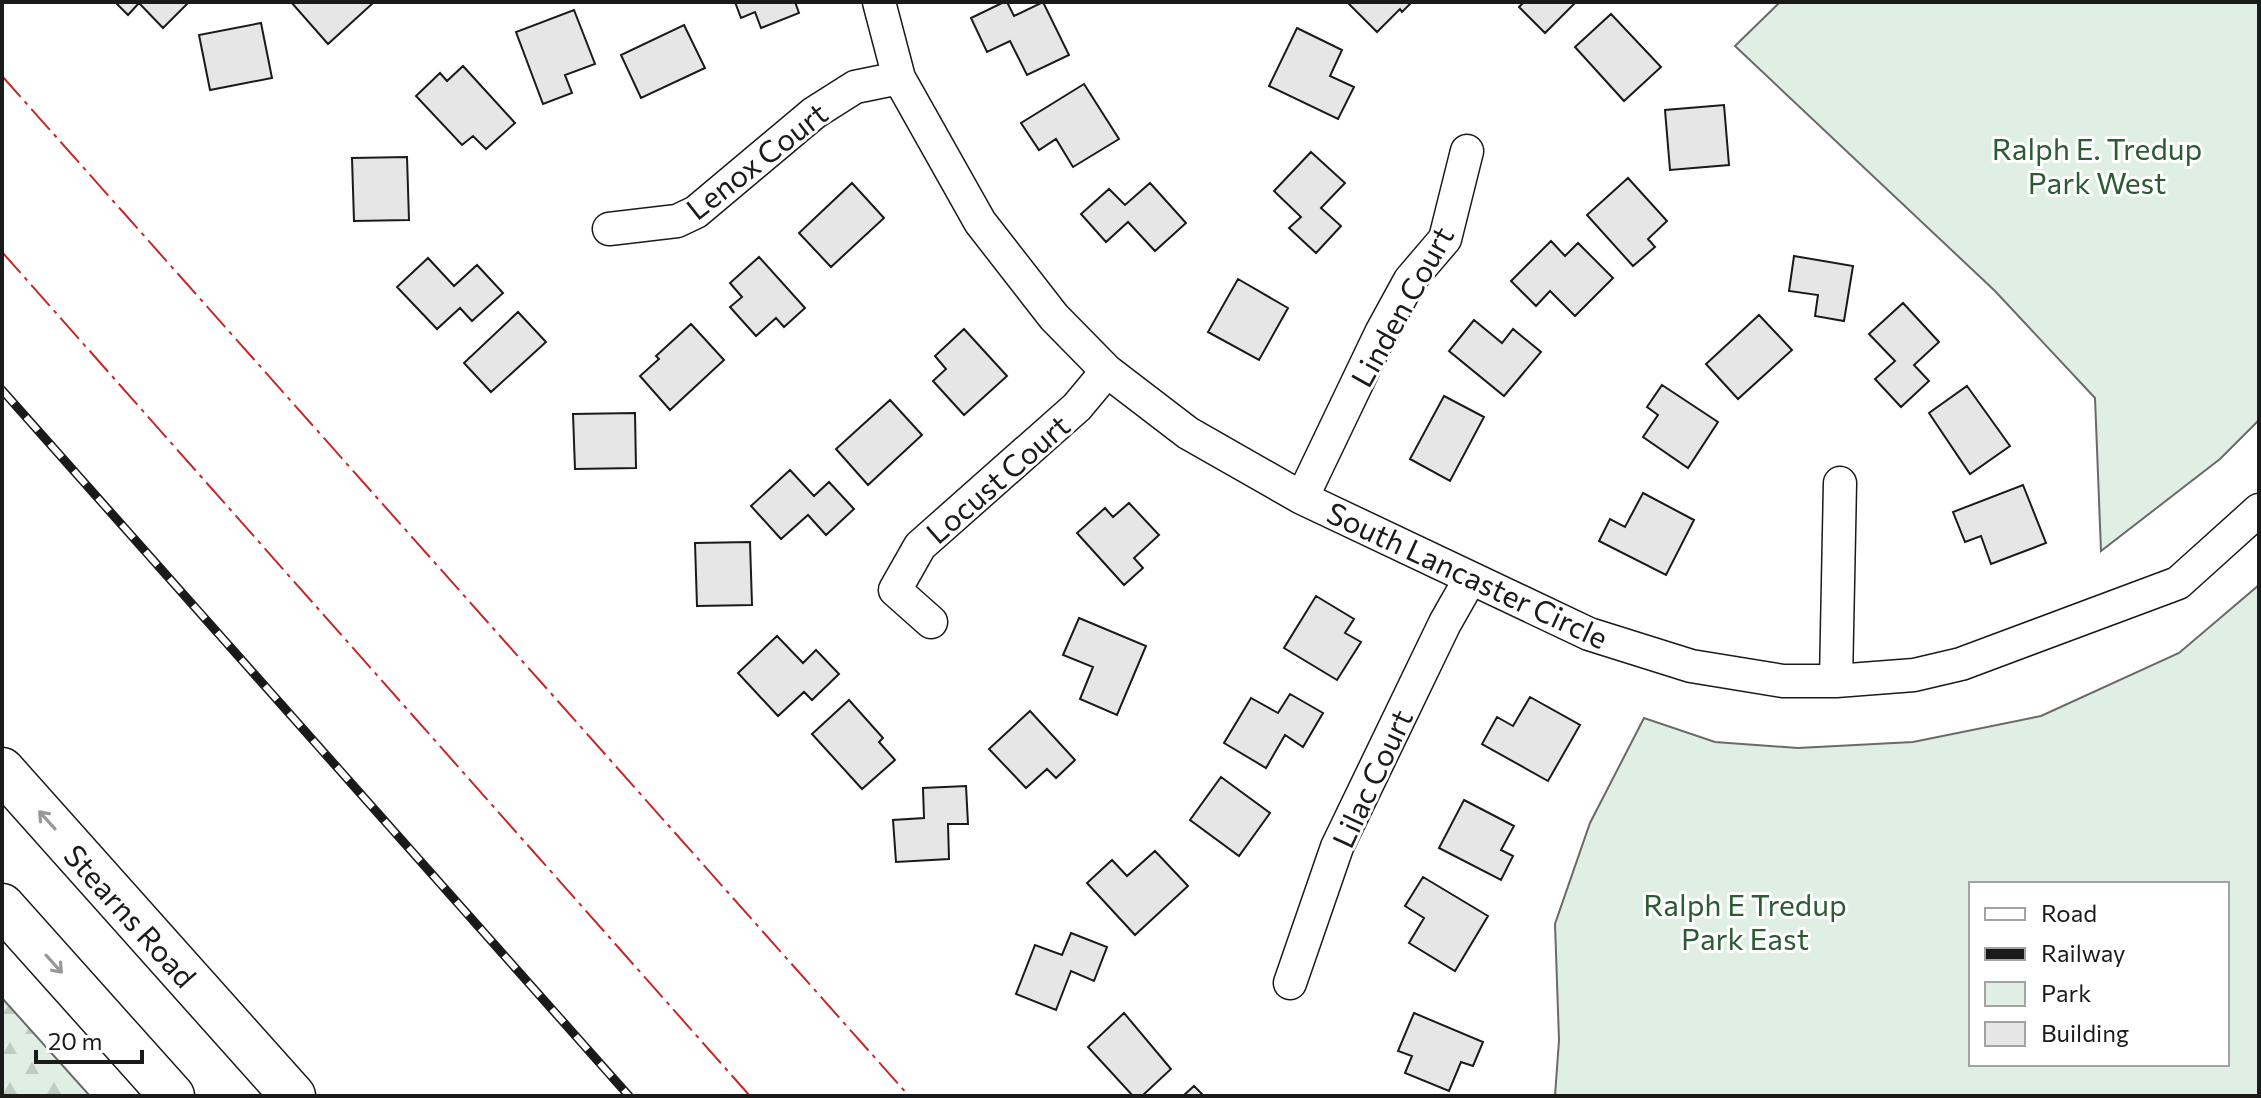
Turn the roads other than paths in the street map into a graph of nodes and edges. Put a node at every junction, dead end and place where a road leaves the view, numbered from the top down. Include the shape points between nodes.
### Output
1 (879, 2) edge
2 (899, 78) junction
3 (1467, 151) dead end
4 (609, 229) dead end
5 (1107, 371) junction
6 (1840, 483) dead end
7 (1302, 498) junction
8 (2259, 510) edge
9 (1470, 579) junction
10 (931, 622) dead end
11 (1836, 681) junction
12 (2, 770) edge
13 (2, 906) edge
14 (1290, 983) dead end
15 (172, 1096) edge
16 (293, 1096) edge

1 - 2 street, South Lancaster Circle
2 - 4 street, Lenox Court via 855,87 814,113 696,212 677,221
2 - 5 street, South Lancaster Circle via 980,222 1054,317
3 - 7 street, Linden Court via 1445,239 1410,280
5 - 7 street, South Lancaster Circle via 1188,433
5 - 10 street, Locust Court via 1077,407 920,546 895,590
6 - 11 street
7 - 9 street, South Lancaster Circle
8 - 11 street, South Lancaster Circle via 2178,583 1961,664 1914,675
9 - 11 street, South Lancaster Circle via 1589,634 1691,666 1783,681
9 - 14 street, Lilac Court via 1337,847
16 -> 12 main road, Stearns Road
13 -> 15 main road

